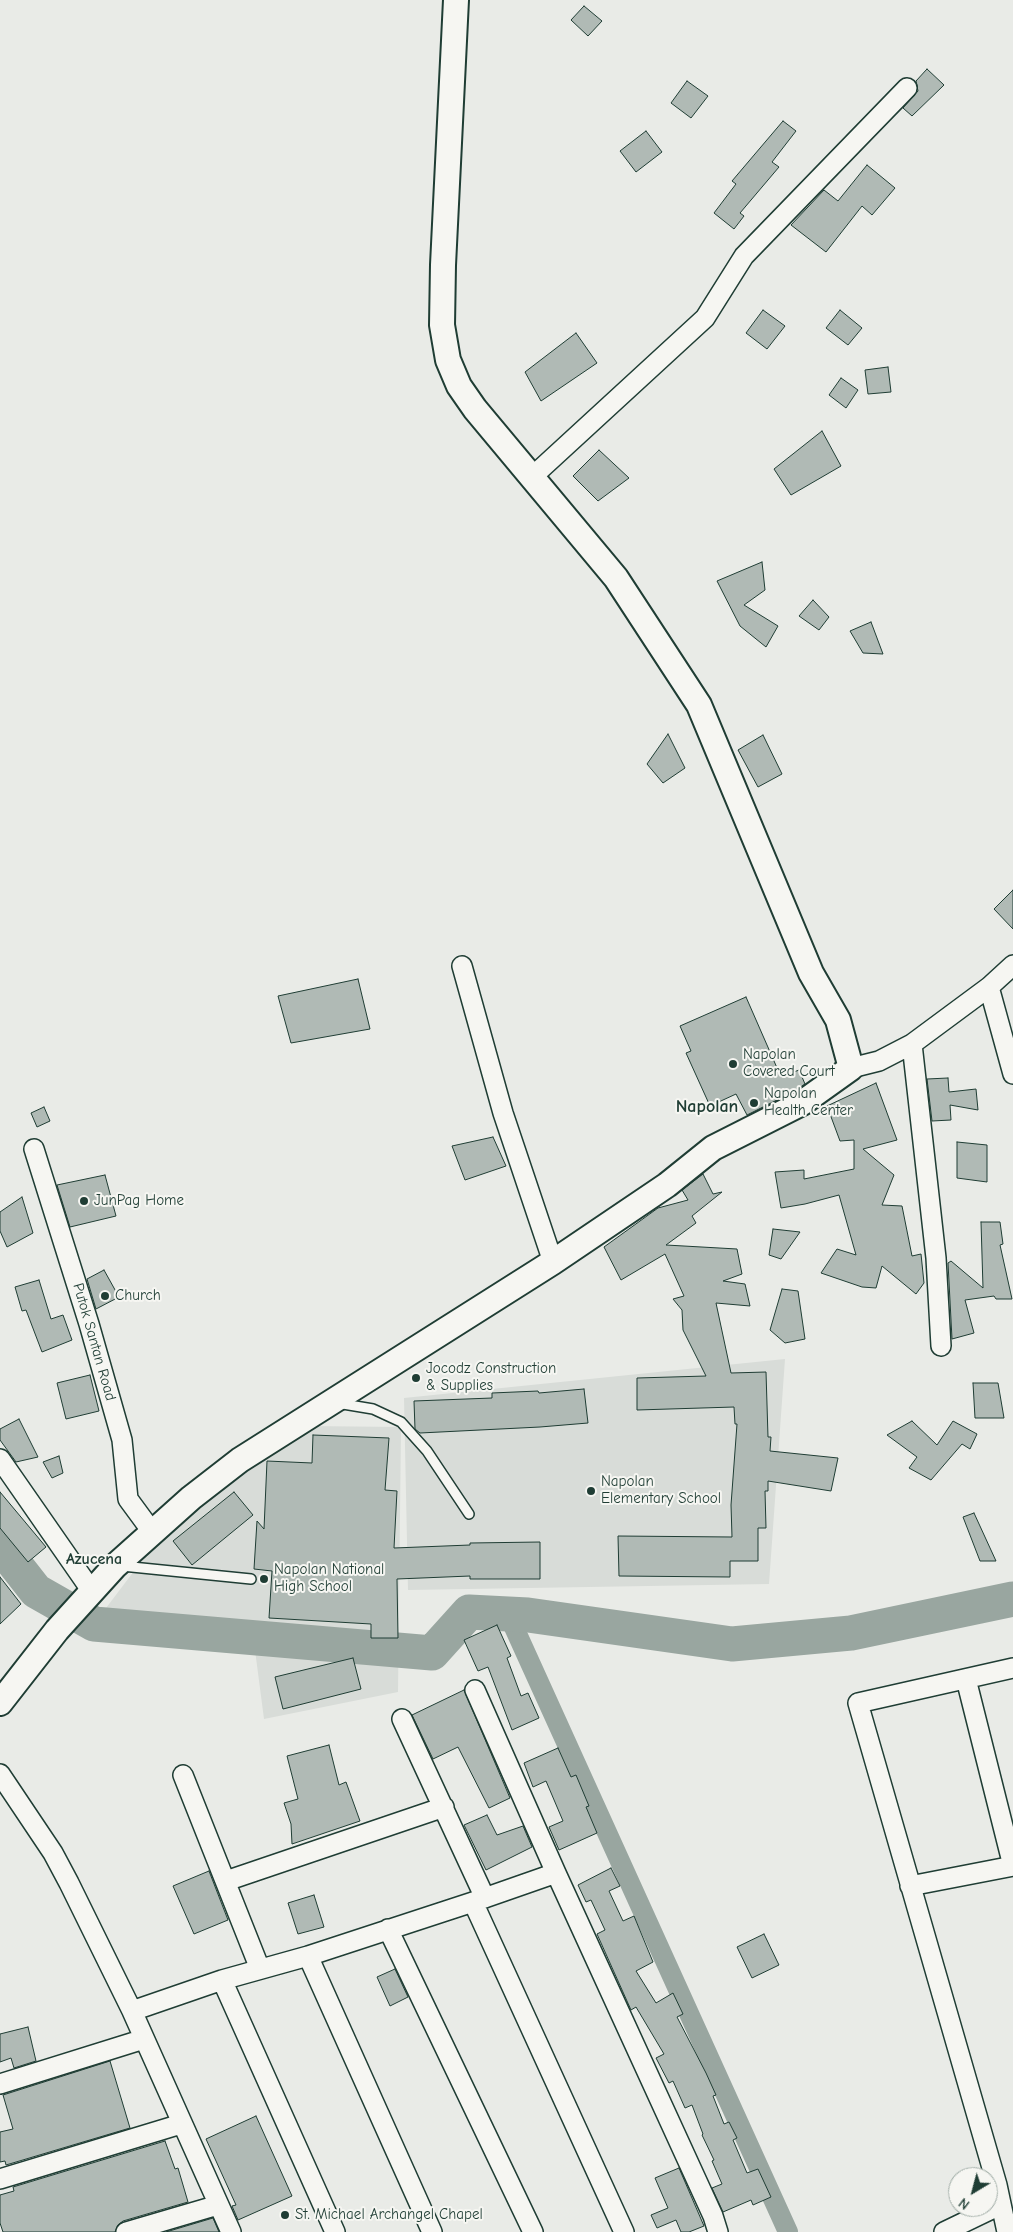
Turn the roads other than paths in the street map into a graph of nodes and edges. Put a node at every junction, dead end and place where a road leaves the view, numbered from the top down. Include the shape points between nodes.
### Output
1 (457, 1) edge
2 (907, 88) dead end
3 (532, 477) junction
4 (1013, 965) edge
5 (462, 966) dead end
6 (989, 988) junction
7 (912, 1044) junction
8 (851, 1068) junction
9 (1013, 1074) edge
10 (34, 1148) dead end
11 (553, 1262) junction
12 (941, 1346) dead end
13 (332, 1403) junction
14 (0, 1459) edge
15 (469, 1514) dead end
16 (153, 1533) junction
17 (115, 1566) junction
18 (251, 1579) dead end
19 (92, 1590) junction
20 (1013, 1668) edge
21 (966, 1679) junction
22 (475, 1690) dead end
23 (0, 1703) edge
24 (402, 1719) dead end
25 (0, 1774) edge
26 (183, 1775) dead end
27 (444, 1807) junction
28 (556, 1873) junction
29 (226, 1881) junction
30 (910, 1886) junction
31 (479, 1900) junction
32 (388, 1929) junction
33 (308, 1956) junction
34 (260, 1969) junction
35 (222, 1980) junction
36 (132, 2011) junction
37 (144, 2039) junction
38 (0, 2084) edge
39 (181, 2124) junction
40 (0, 2179) edge
41 (1005, 2182) edge
42 (218, 2205) junction
43 (1000, 2205) junction
44 (126, 2232) edge
45 (231, 2232) edge
46 (335, 2232) edge
47 (432, 2232) edge
48 (533, 2232) edge
49 (624, 2232) edge
50 (718, 2232) edge
51 (944, 2232) edge
52 (1007, 2232) edge

1 - 3 street via 442,325 448,360 459,386
2 - 3 street via 744,256 705,318
3 - 8 street via 616,578 699,706 811,973 838,1020
4 - 6 street
5 - 11 street via 503,1113
6 - 7 street
6 - 9 street
7 - 8 street via 878,1061
7 - 12 street via 936,1258
8 - 11 street via 802,1103 714,1148 667,1185
10 - 16 street, Putok Santan Road via 122,1440 128,1499
11 - 13 street
13 - 15 lane via 373,1410 401,1422 427,1452
13 - 16 street via 240,1460
14 - 19 street
16 - 17 street
17 - 18 lane
17 - 19 street
19 - 23 street
20 - 21 street
21 - 30 street via 1013,1866
21 - 30 street via 858,1703
22 - 28 street
24 - 27 street
25 - 36 street via 53,1853
26 - 29 street
27 - 29 street
27 - 31 street
28 - 31 street
28 - 50 street
29 - 34 street
30 - 41 street
31 - 32 street
31 - 49 street
32 - 33 street
32 - 48 street
33 - 34 street
33 - 47 street
34 - 35 street
35 - 36 street
35 - 46 street
36 - 37 street
37 - 38 street
37 - 39 street
39 - 40 street
39 - 42 street
41 - 43 street
42 - 44 street
42 - 45 street
43 - 51 street
43 - 52 street

